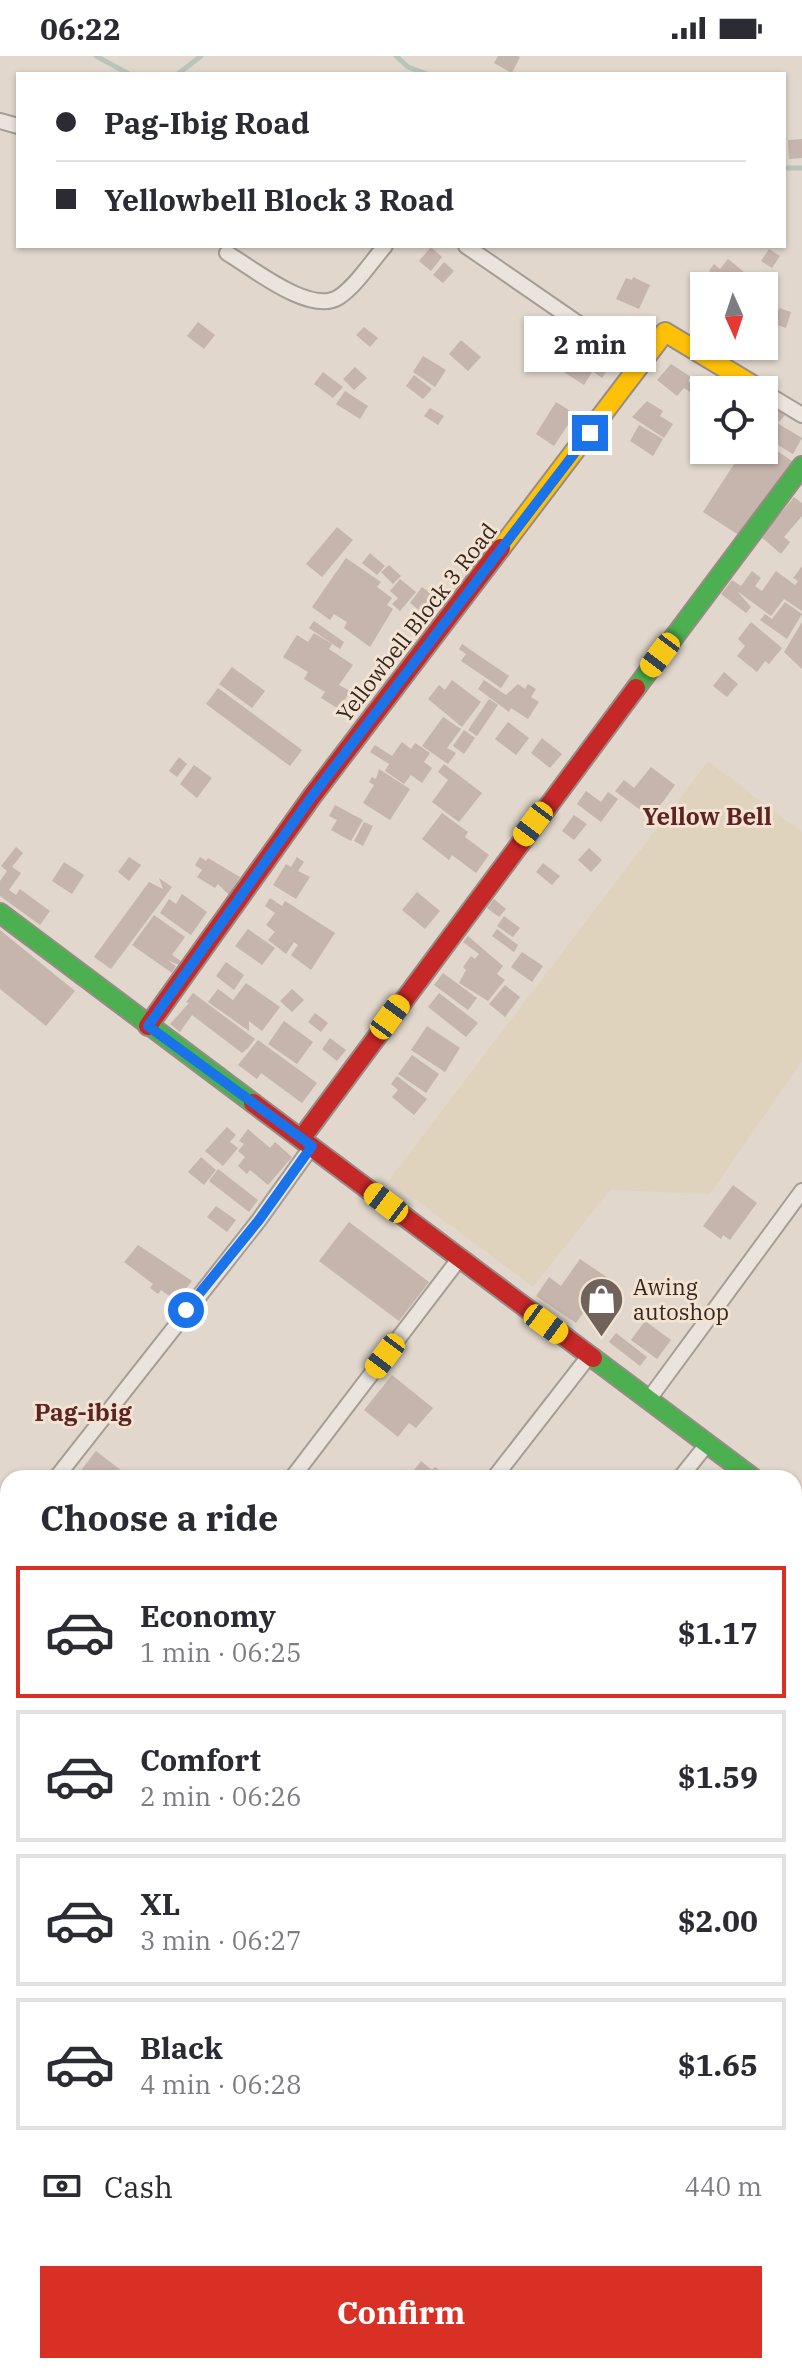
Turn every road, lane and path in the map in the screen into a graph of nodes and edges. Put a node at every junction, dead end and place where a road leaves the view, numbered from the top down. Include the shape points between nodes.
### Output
1 (383, 248) edge
2 (469, 248) edge
3 (227, 253) dead end
4 (640, 366) junction
5 (738, 376) edge
6 (778, 400) edge
7 (802, 415) edge
8 (802, 466) edge
9 (0, 913) edge
10 (148, 1026) junction
11 (306, 1143) junction
12 (802, 1191) edge
13 (459, 1259) junction
14 (589, 1356) junction
15 (649, 1399) junction
16 (708, 1443) junction
17 (62, 1470) edge
18 (298, 1470) edge
19 (500, 1470) edge
20 (686, 1470) edge
21 (743, 1470) edge

1 - 3 street via 342,296 325,302 282,288
2 - 4 street
4 - 5 street, Yellowbell Block 3 Road via 665,332
4 - 10 street, Yellowbell Block 3 Road via 313,795
6 - 7 street
8 - 11 street
9 - 10 street
10 - 11 street
11 - 13 street
11 - 17 street via 259,1220
12 - 15 street
13 - 14 street
13 - 18 street
14 - 15 street
14 - 19 street
15 - 16 street
16 - 20 street
16 - 21 street

